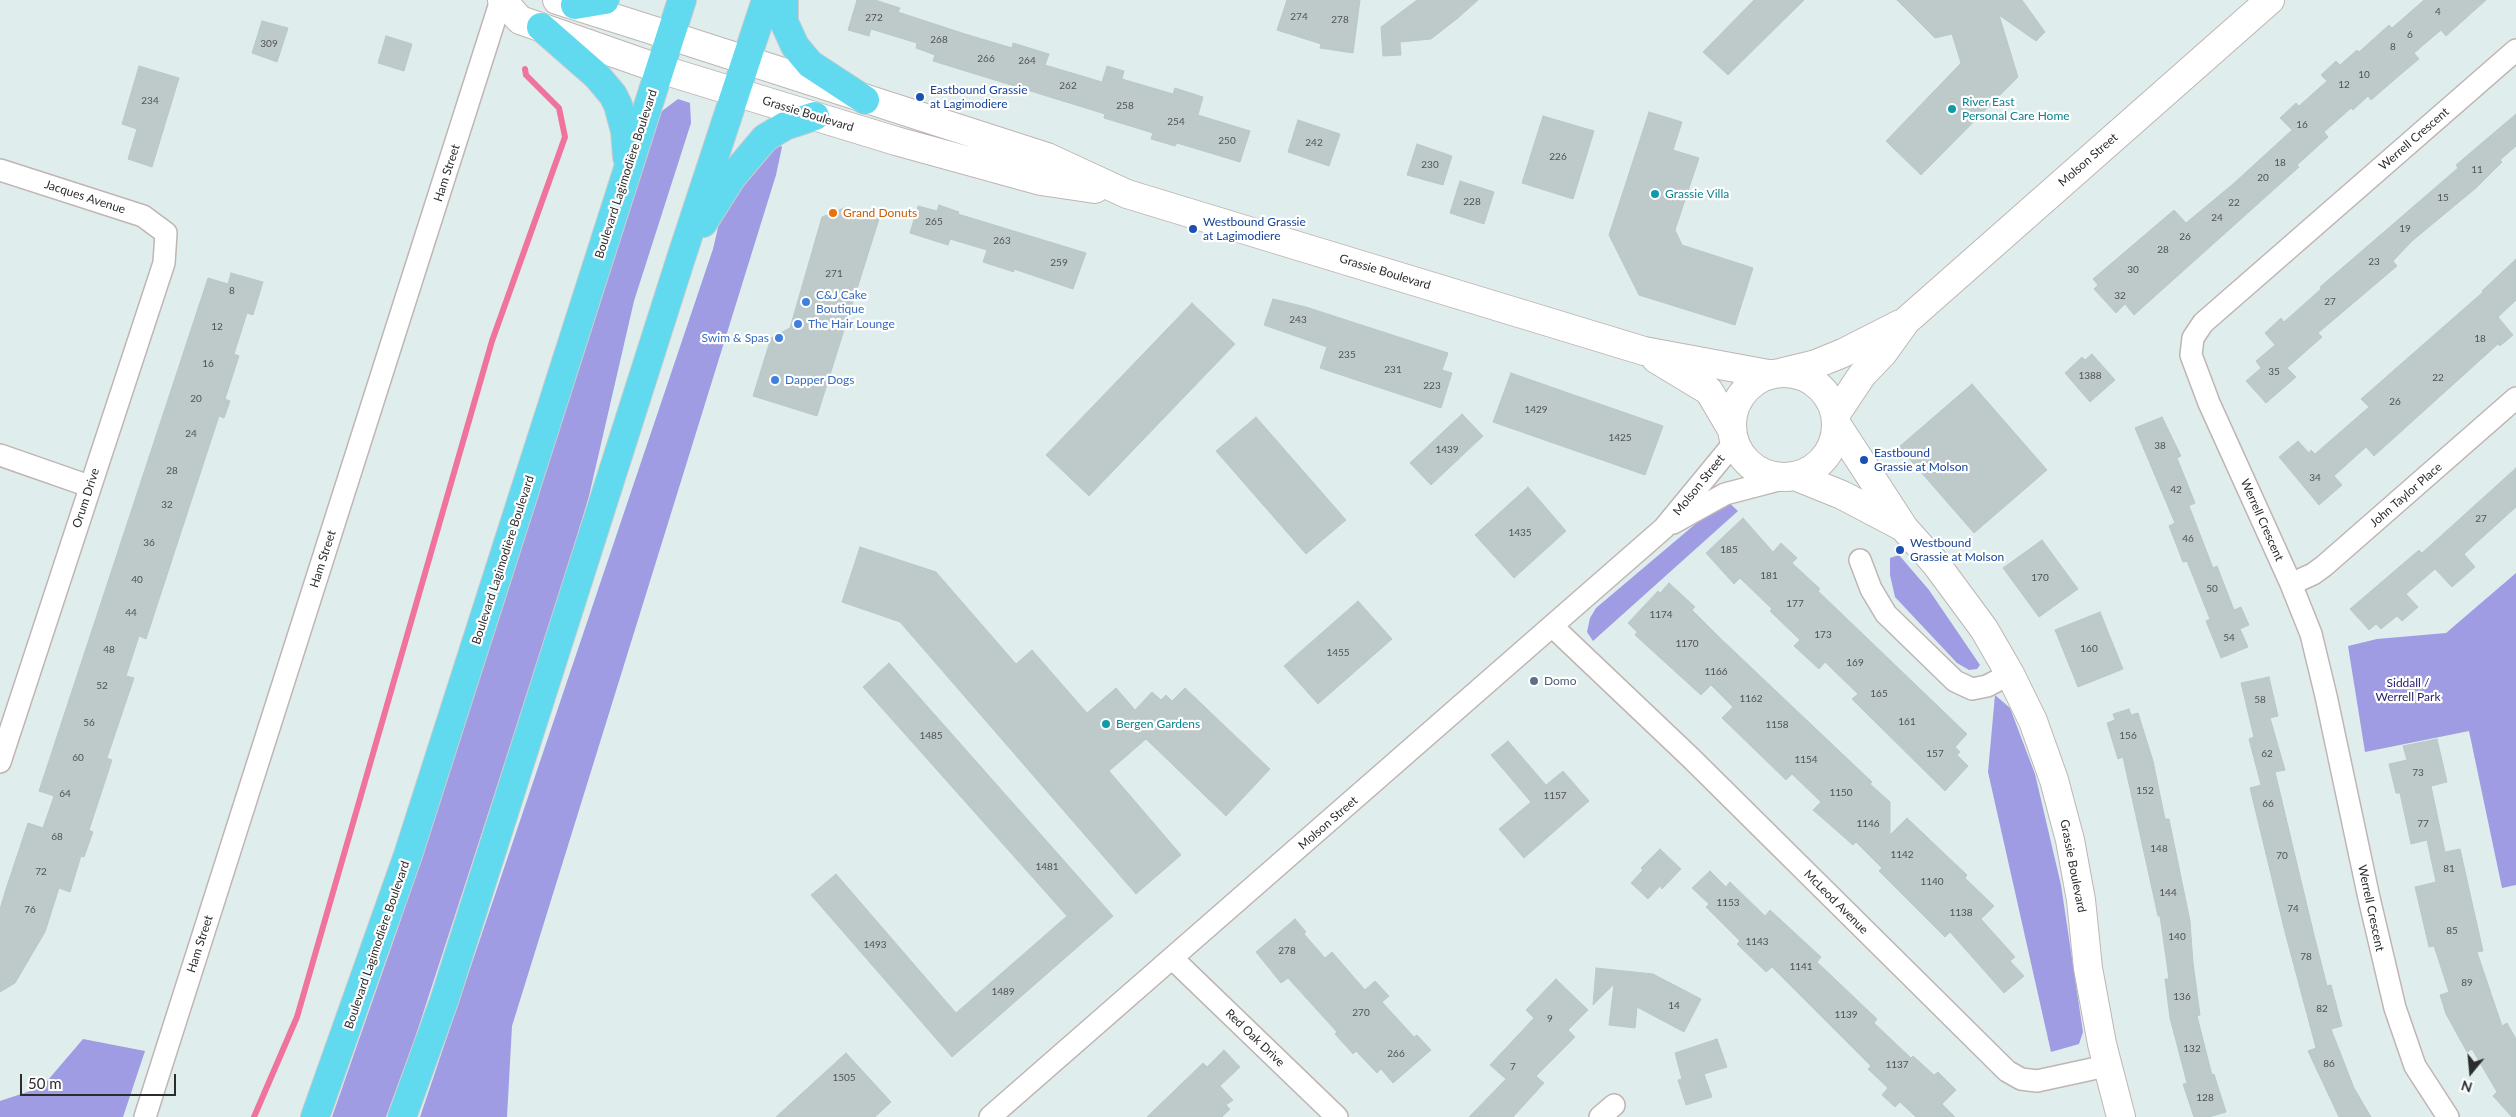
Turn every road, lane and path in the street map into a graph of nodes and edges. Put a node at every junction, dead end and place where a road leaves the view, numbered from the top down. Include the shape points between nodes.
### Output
1 (502, 0) edge
2 (605, 0) edge
3 (682, 0) edge
4 (766, 0) edge
5 (784, 0) edge
6 (2270, 0) edge
7 (566, 2) edge
8 (540, 27) junction
9 (670, 36) junction
10 (2516, 50) edge
11 (747, 60) junction
12 (660, 69) junction
13 (737, 92) junction
14 (865, 100) junction
15 (814, 116) junction
16 (0, 170) edge
17 (624, 181) junction
18 (1126, 194) junction
19 (166, 234) joint
20 (681, 258) junction
21 (1906, 321) junction
22 (1644, 352) junction
23 (1774, 373) junction
24 (2516, 398) edge
25 (1837, 419) junction
26 (1733, 437) junction
27 (0, 456) edge
28 (1791, 477) junction
29 (90, 486) junction
30 (1664, 528) junction
31 (1904, 528) junction
32 (1860, 560) dead end
33 (2291, 584) junction
34 (1552, 626) junction
35 (2010, 674) junction
36 (2, 750) edge
37 (1173, 959) junction
38 (2106, 1066) junction
39 (145, 1117) edge
40 (315, 1117) edge
41 (402, 1117) edge
42 (990, 1117) edge
43 (1337, 1117) edge
44 (2121, 1117) edge
45 (2448, 1117) edge

1 - 8 street, Grassie Boulevard via 520,20
1 - 39 street, Ham Street
2 - 7 main road
3 - 9 main road, Boulevard Lagimodière Boulevard
4 - 11 main road
5 - 14 main road via 784,22 795,46 810,64
6 - 21 street, Molson Street
7 - 9 street, Grassie Boulevard
8 - 12 street, Grassie Boulevard
8 - 17 main road via 596,76 618,105 626,137
9 - 11 street, Grassie Boulevard
9 - 12 main road, Boulevard Lagimodière Boulevard
10 - 33 street, Werrell Crescent via 2203,323 2193,338 2191,355 2209,403
11 - 13 main road
11 - 14 street, Grassie Boulevard
12 - 13 street, Grassie Boulevard
12 - 17 main road, Boulevard Lagimodière Boulevard
13 - 15 street, Grassie Boulevard
13 - 20 main road
14 - 18 street, Grassie Boulevard via 1047,157
15 - 18 street, Grassie Boulevard via 1041,181
15 - 20 main road via 774,132 753,150
16 - 19 street, Jacques Avenue via 143,216
17 - 40 main road, Boulevard Lagimodière Boulevard via 408,855
18 - 22 street, Grassie Boulevard
19 - 29 street, Orum Drive via 164,263
20 - 41 main road via 444,1001
21 - 23 street, Molson Street via 1843,354
21 - 25 street, Molson Street via 1883,353 1862,374
22 - 23 street, Grassie Boulevard
22 - 26 street, Grassie Boulevard via 1709,392
23 - 25 street via 1798,374 1813,380 1826,392
23 - 26 street via 1750,385 1739,398 1733,414
24 - 33 street, John Taylor Place via 2324,566
25 - 28 street via 1834,443 1826,458 1812,470
25 - 31 street, Grassie Boulevard
26 - 28 street via 1745,460 1756,470 1771,476
26 - 30 street, Molson Street
27 - 29 street
28 - 30 street, Molson Street via 1725,494
28 - 31 street, Grassie Boulevard via 1842,495
29 - 36 street, Orum Drive
30 - 34 street, Molson Street
31 - 35 street, Grassie Boulevard via 1961,596
32 - 35 street via 1871,589 1886,614 1955,681 1972,689 1987,686
33 - 45 street, Werrell Crescent via 2311,634 2395,1008 2415,1066
34 - 37 street, Molson Street
34 - 38 street, McLeod Avenue via 1698,765 2007,1071 2021,1079 2037,1082
35 - 38 street, Grassie Boulevard via 2054,780 2070,840
37 - 42 street, Molson Street
37 - 43 street, Red Oak Drive
38 - 44 street

